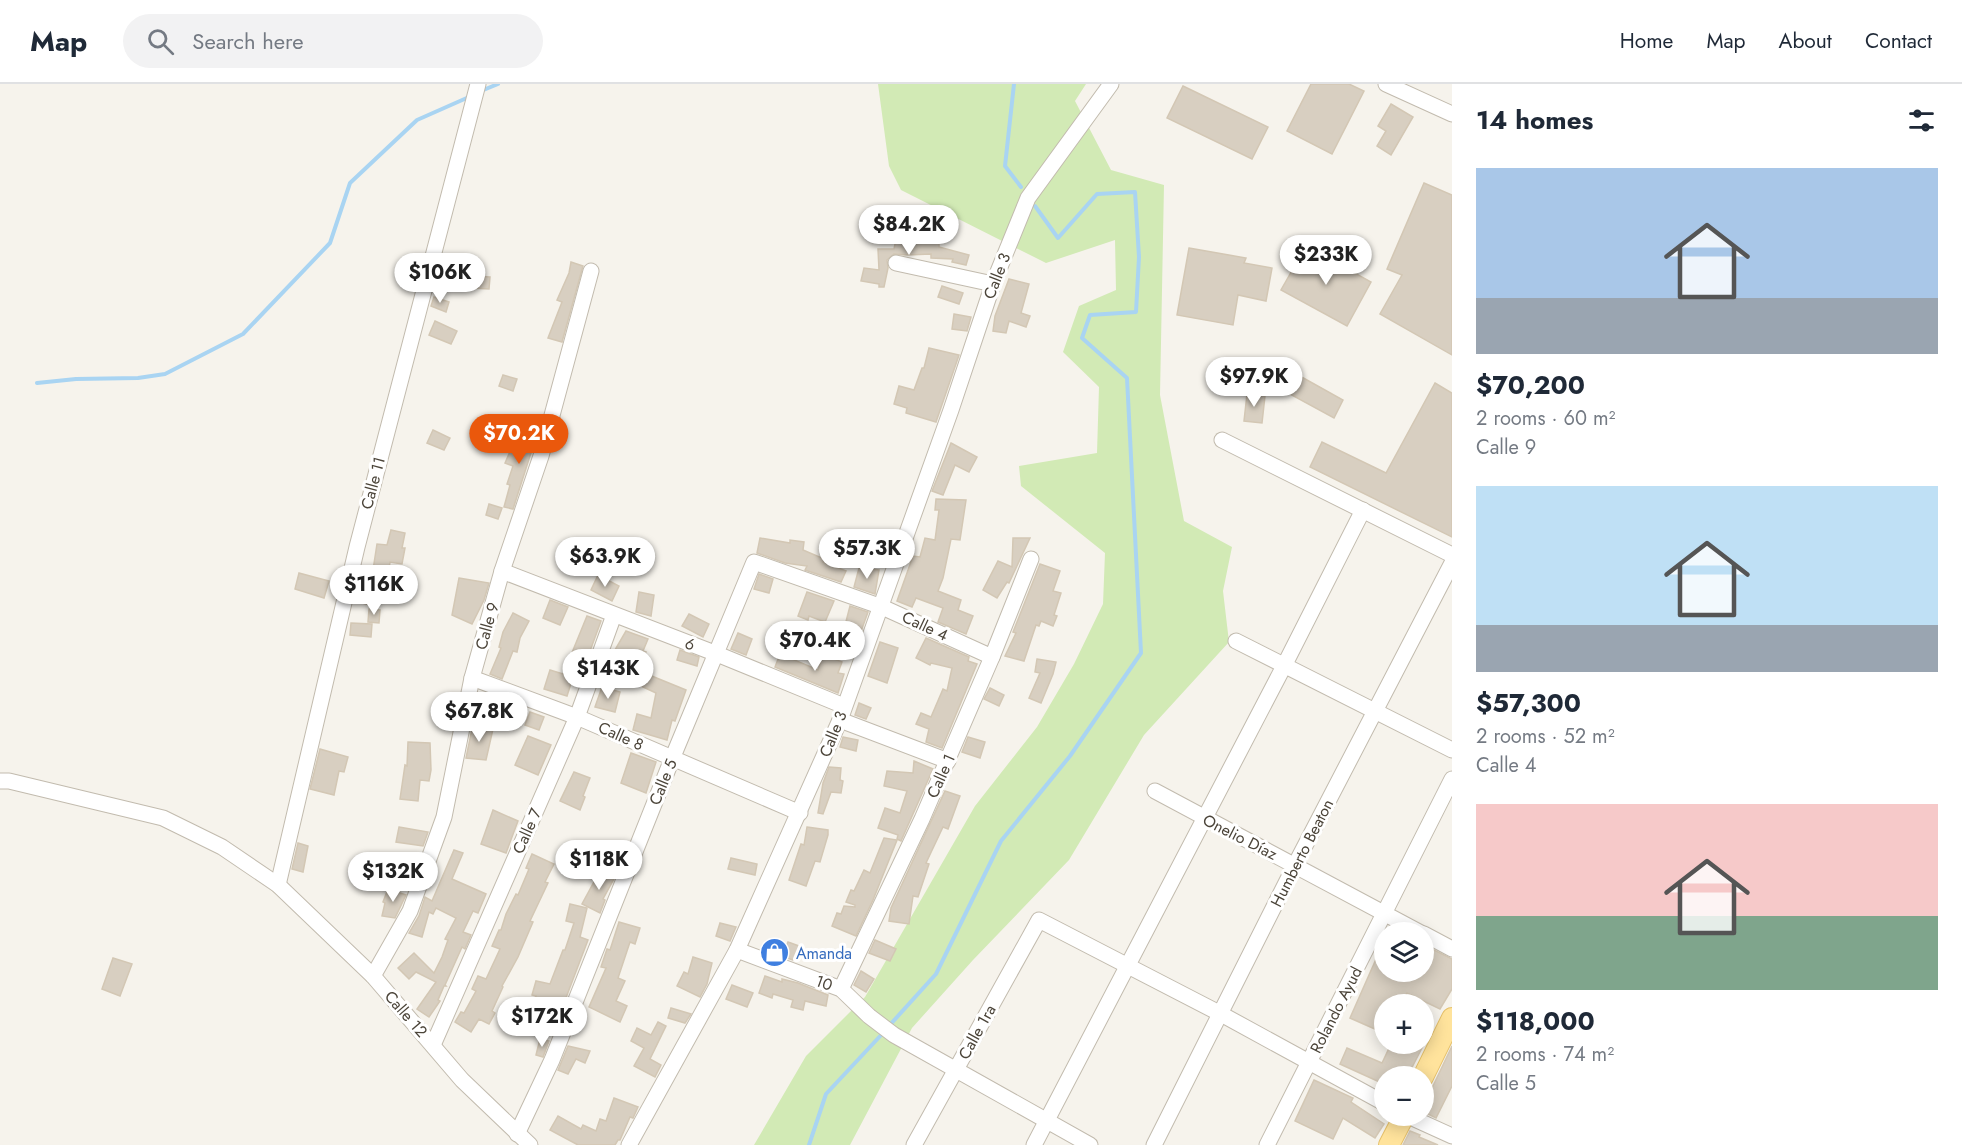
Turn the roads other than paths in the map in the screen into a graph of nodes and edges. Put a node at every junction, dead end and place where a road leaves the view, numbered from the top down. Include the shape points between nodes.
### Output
1 (478, 84) edge
2 (1111, 84) edge
3 (1386, 84) edge
4 (1452, 114) edge
5 (896, 263) dead end
6 (591, 271) dead end
7 (993, 284) junction
8 (1222, 440) dead end
9 (1363, 510) junction
10 (1452, 555) edge
11 (1032, 559) dead end
12 (754, 562) joint
13 (1452, 563) edge
14 (502, 571) junction
15 (882, 607) junction
16 (614, 615) junction
17 (1236, 641) dead end
18 (717, 654) junction
19 (992, 657) junction
20 (1284, 666) junction
21 (472, 678) junction
22 (1376, 712) junction
23 (842, 713) junction
24 (577, 717) junction
25 (1452, 750) edge
26 (672, 759) junction
27 (948, 761) junction
28 (1452, 778) edge
29 (0, 781) edge
30 (1155, 791) dead end
31 (800, 813) junction
32 (1204, 818) junction
33 (1295, 865) junction
34 (278, 885) junction
35 (1385, 914) junction
36 (1400, 922) edge
37 (1434, 940) edge
38 (1452, 949) edge
39 (737, 950) junction
40 (1126, 966) junction
41 (373, 976) junction
42 (842, 989) junction
43 (1221, 1014) junction
44 (1452, 1018) edge
45 (433, 1045) junction
46 (1310, 1062) junction
47 (1428, 1066) edge
48 (956, 1069) junction
49 (1374, 1097) edge
50 (1047, 1122) junction
51 (1400, 1126) edge
52 (1429, 1126) edge
53 (517, 1134) junction
54 (1452, 1136) edge
55 (530, 1145) edge
56 (629, 1145) edge
57 (915, 1145) edge
58 (1034, 1145) edge
59 (1090, 1145) edge
60 (1154, 1145) edge
61 (1268, 1145) edge
62 (1389, 1145) edge

1 - 34 street, Calle 11 via 357,547
2 - 7 street, Calle 3 via 1028,198
3 - 4 street
5 - 7 street
6 - 14 street, Calle 9 via 542,456
7 - 15 street, Calle 3
8 - 9 street
9 - 10 street
9 - 20 street
11 - 19 street, Calle 1
12 - 15 street, Calle 4
12 - 18 street, Calle 5
13 - 22 street, Humberto Beaton
14 - 16 street, 6
14 - 21 street, Calle 9
15 - 19 street, Calle 4
15 - 23 street, Calle 3
16 - 18 street, 6
16 - 24 street, Calle 7
17 - 20 street
18 - 23 street, 6
18 - 26 street, Calle 5
19 - 27 street, Calle 1
20 - 22 street
20 - 32 street
21 - 24 street, Calle 8
21 - 41 street, Calle 9 via 444,817 410,911
22 - 25 street
22 - 33 street, Humberto Beaton
23 - 27 street, 6
23 - 31 street, Calle 3
24 - 26 street, Calle 8
24 - 45 street, Calle 7
26 - 31 street, Calle 8
26 - 53 street, Calle 5 via 552,1060
27 - 42 street, Calle 1
28 - 35 street, Rolando Ayud
29 - 34 street, Calle 12 via 163,818 222,847
30 - 32 street, Onelio Díaz
31 - 39 street, Calle 3
32 - 33 street, Onelio Díaz
32 - 40 street
33 - 35 street, Onelio Díaz
33 - 43 street, Humberto Beaton
34 - 41 street, Calle 12
35 - 36 street, Onelio Díaz
35 - 46 street, Rolando Ayud
37 - 38 street, Onelio Díaz
39 - 42 street, 10
39 - 56 street, Calle 3
40 - 43 street
40 - 48 street, Calle 1ra via 1040,920
40 - 50 street
41 - 45 street, Calle 12
42 - 48 street, 10 via 894,1035
43 - 46 street
43 - 60 street, Humberto Beaton
44 - 47 main road
45 - 53 street, Calle 12
46 - 49 street
46 - 61 street, Rolando Ayud
48 - 50 street, 10
48 - 57 street, Calle 1ra
50 - 58 street
50 - 59 street, 10
51 - 62 main road
52 - 54 street
53 - 55 street, Calle 12

